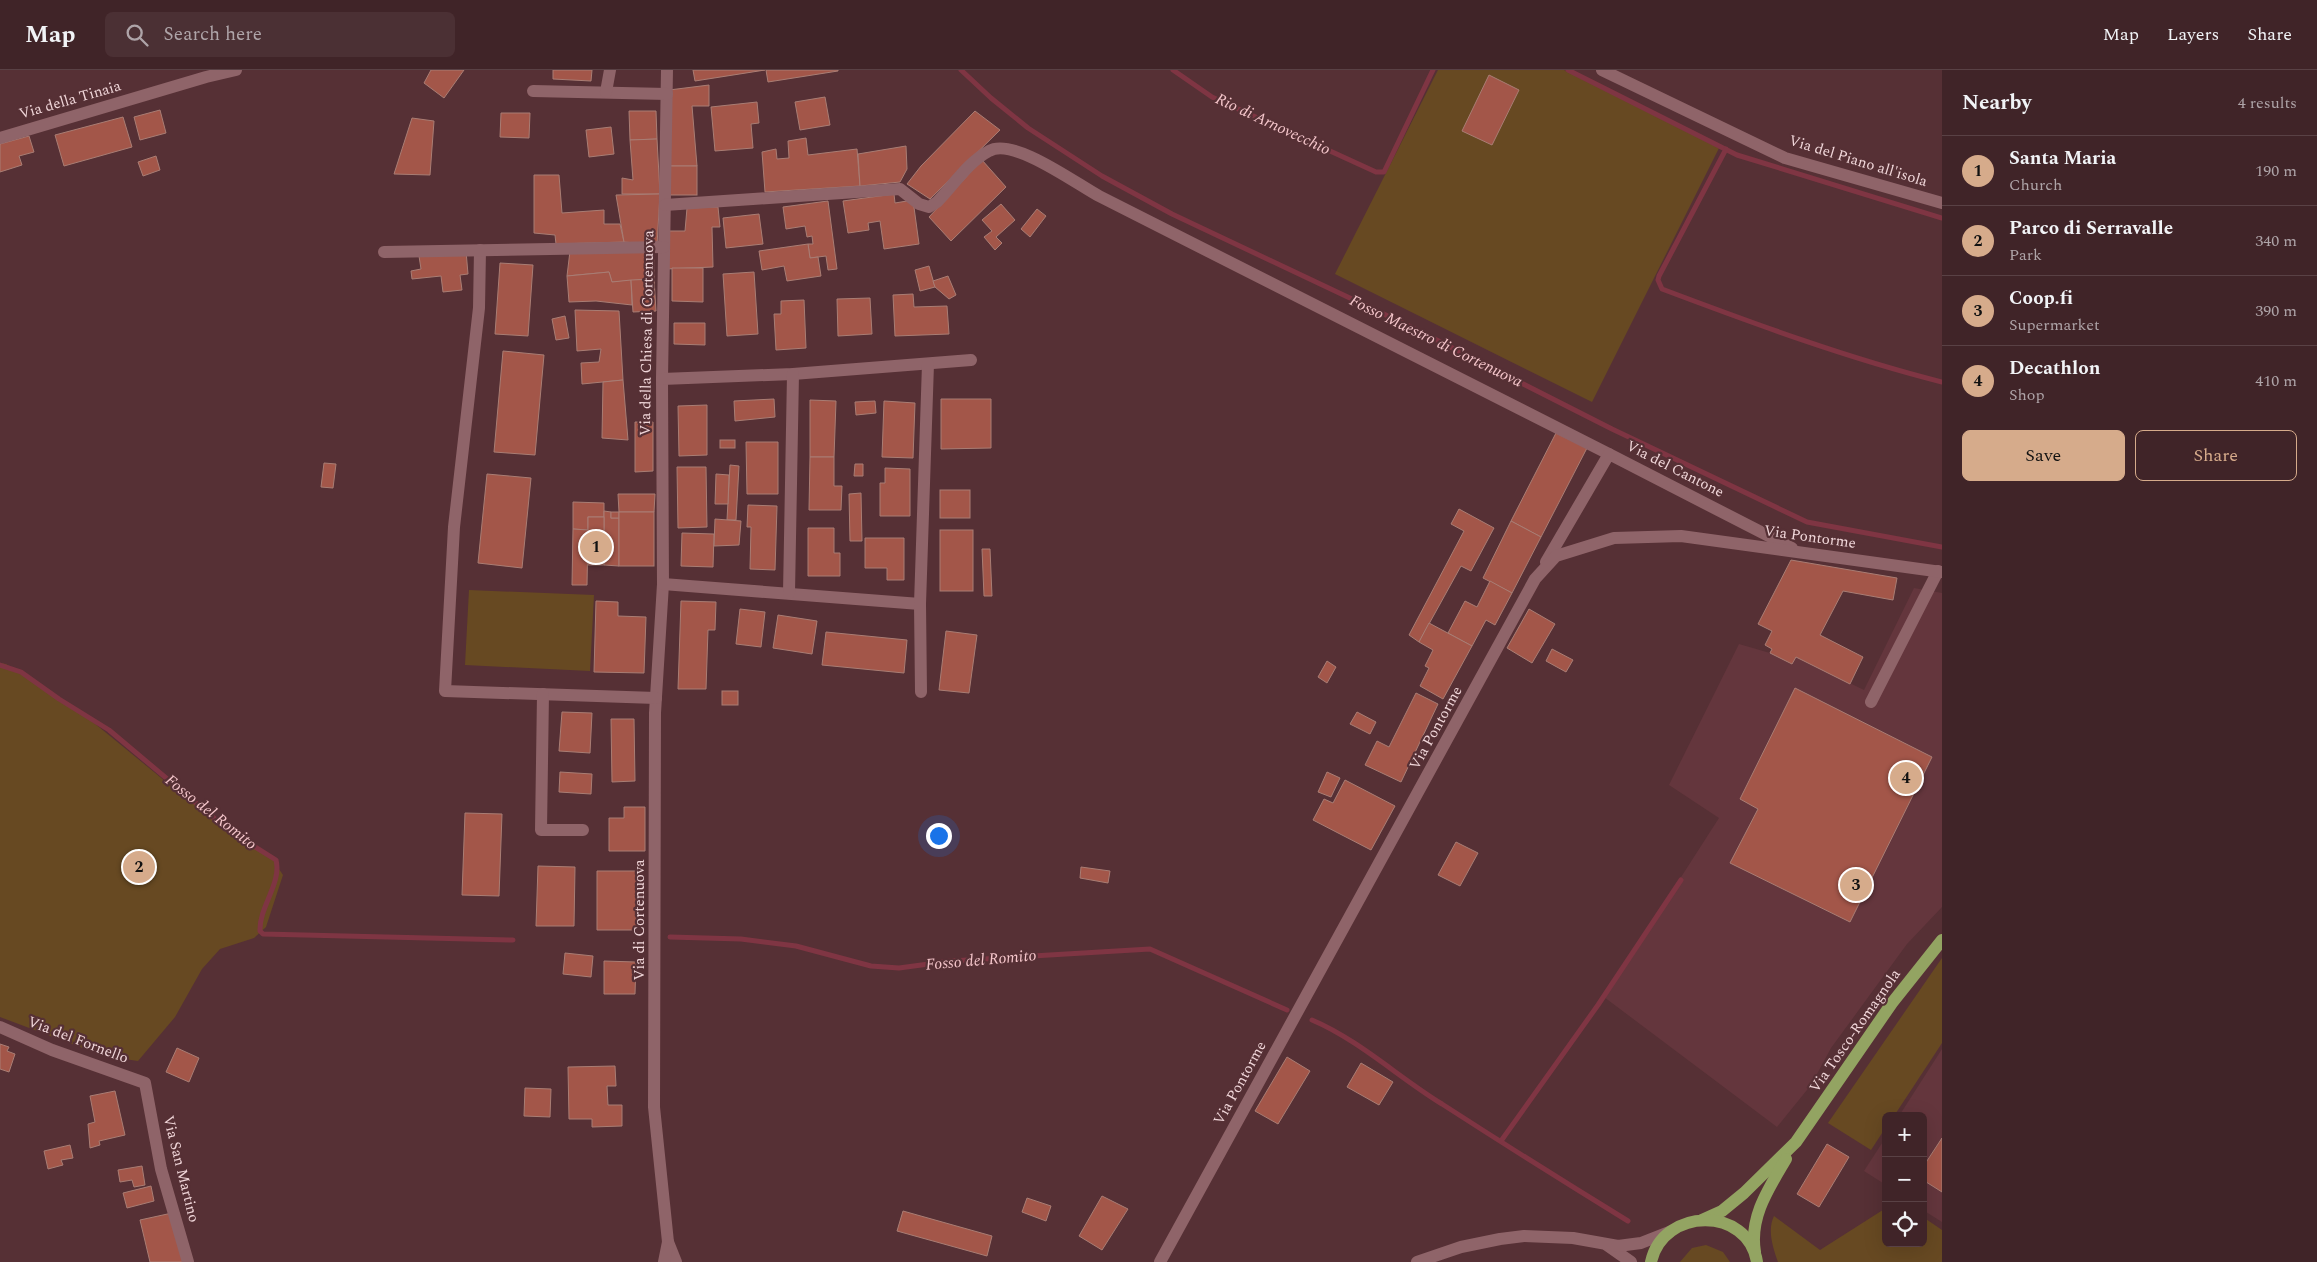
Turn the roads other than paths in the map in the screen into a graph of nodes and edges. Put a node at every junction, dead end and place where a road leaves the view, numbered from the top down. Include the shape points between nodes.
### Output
1 (236, 70) edge
2 (610, 70) edge
3 (667, 70) edge
4 (1602, 70) edge
5 (533, 91) dead end
6 (606, 92) junction
7 (667, 94) junction
8 (0, 138) edge
9 (1942, 203) edge
10 (665, 205) junction
11 (664, 247) junction
12 (480, 250) junction
13 (384, 252) dead end
14 (971, 360) dead end
15 (928, 364) junction
16 (793, 374) junction
17 (662, 379) junction
18 (1610, 454) junction
19 (1801, 552) junction
20 (1940, 572) edge
21 (1535, 579) junction
22 (662, 591) junction
23 (789, 593) junction
24 (920, 604) junction
25 (920, 692) dead end
26 (542, 694) junction
27 (656, 698) junction
28 (1871, 702) dead end
29 (583, 830) dead end
30 (1942, 940) edge
31 (0, 1027) edge
32 (145, 1083) joint
33 (1796, 1142) junction
34 (1702, 1220) junction
35 (1669, 1232) junction
36 (668, 1242) junction
37 (1607, 1245) junction
38 (1757, 1260) edge
39 (188, 1262) edge
40 (664, 1262) edge
41 (676, 1262) edge
42 (1160, 1262) edge
43 (1416, 1262) edge
44 (1632, 1262) edge
45 (1651, 1262) edge

1 - 8 street, Via della Tinaia
2 - 6 street
3 - 7 street, Via della Chiesa di Cortenuova
4 - 9 street, Via del Piano all'isola via 1785,158
5 - 6 street
6 - 7 street
7 - 10 street, Via della Chiesa di Cortenuova
10 - 11 street, Via della Chiesa di Cortenuova
10 - 18 street via 900,188 929,207 978,157 990,149 1010,148 1024,152 1099,196
11 - 12 street
11 - 17 street, Via della Chiesa di Cortenuova
12 - 13 street
12 - 26 street via 479,308 454,526 445,691
14 - 15 street
15 - 16 street
15 - 24 street
16 - 17 street
16 - 23 street
17 - 22 street, Via della Chiesa di Cortenuova
18 - 19 street, Via del Cantone
18 - 21 street, Via del Cantone
19 - 20 street, Via Pontorme
19 - 21 street, Via Pontorme via 1681,536 1614,538 1556,556
20 - 28 street
21 - 42 street, Via Pontorme
22 - 23 street
22 - 27 street, Via di Cortenuova
23 - 24 street
24 - 25 street
26 - 27 street
26 - 29 street via 541,830
27 - 36 street, Via di Cortenuova via 654,1107
30 - 33 main road, Via Tosco-Romagnola via 1892,1003
31 - 32 street, Via del Fornello via 52,1050
32 - 39 street, Via San Martino via 162,1169
33 - 34 main road, Via Tosco-Romagnola via 1737,1199 1722,1211
33 - 38 main road, Via Tosco-Romagnola via 1756,1216 1753,1239
34 - 35 main road, Via Tosco-Romagnola via 1684,1223
34 - 38 main road, Via Tosco-Romagnola via 1719,1222 1735,1229 1748,1242
35 - 37 street via 1641,1243
35 - 45 main road via 1659,1243
36 - 40 street, Via di Cortenuova
36 - 41 street, Via di Cortenuova
37 - 43 street via 1573,1238 1524,1236 1460,1247
37 - 44 street

